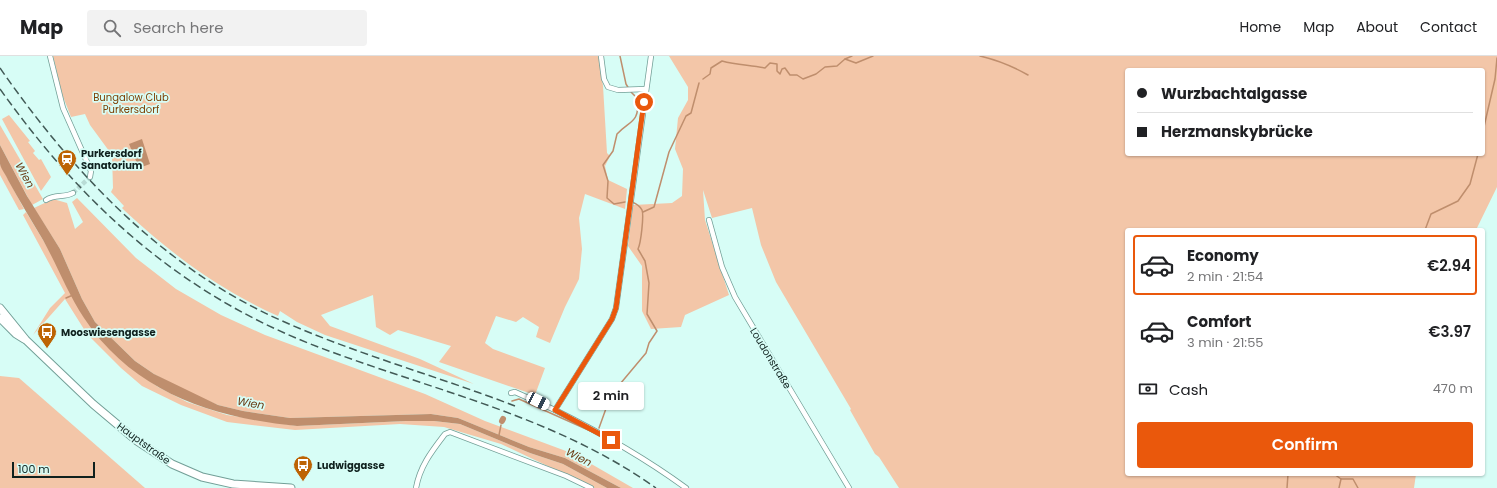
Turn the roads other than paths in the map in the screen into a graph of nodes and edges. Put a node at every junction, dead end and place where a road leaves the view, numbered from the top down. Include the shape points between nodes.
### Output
1 (50, 56) edge
2 (601, 56) edge
3 (651, 56) edge
4 (646, 89) junction
5 (90, 177) dead end
6 (73, 193) tunnel mouth
7 (46, 200) dead end
8 (709, 220) dead end
9 (0, 308) edge
10 (0, 318) edge
11 (26, 340) junction
12 (511, 393) dead end
13 (555, 410) junction
14 (290, 488) edge
15 (416, 488) edge
16 (591, 488) edge
17 (686, 488) edge
18 (849, 488) edge

1 - 5 street via 63,108 90,171
2 - 4 street via 604,79 608,87 618,90
3 - 4 street
4 - 13 street via 616,308 612,319
6 - 7 street
8 - 18 street, Loudonstraße via 722,267 735,297
9 - 11 main road
10 - 11 main road
11 - 14 main road, Hauptstraße via 92,404 137,441 172,464 202,477 233,484
12 - 13 street via 515,392
13 - 17 street via 658,468
15 - 16 street via 424,462 445,434 450,432

